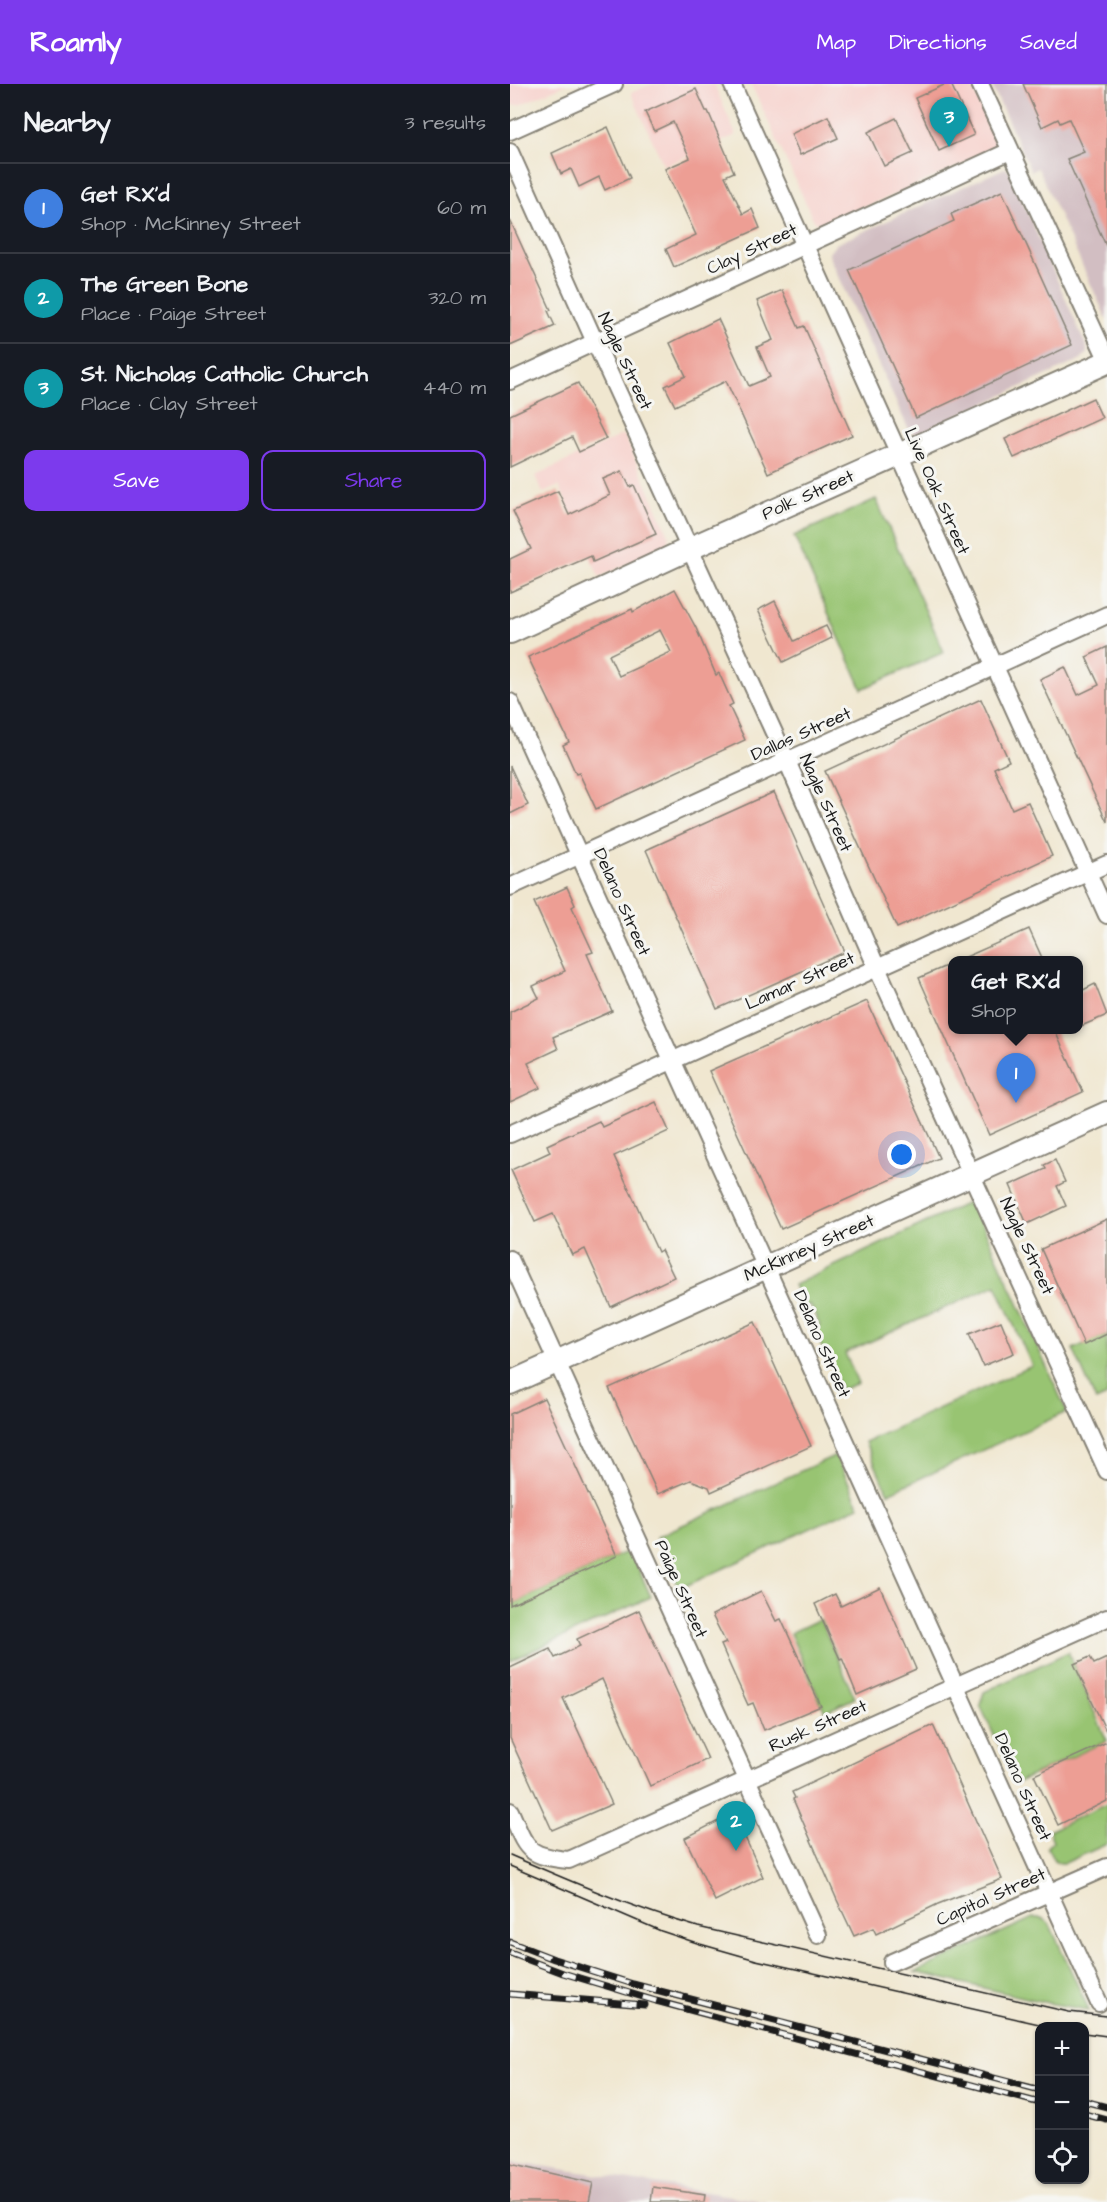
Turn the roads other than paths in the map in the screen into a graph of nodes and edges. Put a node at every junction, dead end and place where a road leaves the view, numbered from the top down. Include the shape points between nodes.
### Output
1 (614, 84) edge
2 (732, 84) edge
3 (980, 84) edge
4 (510, 131) edge
5 (1010, 151) junction
6 (510, 152) edge
7 (805, 246) junction
8 (595, 342) junction
9 (1107, 361) edge
10 (510, 381) edge
11 (899, 454) junction
12 (691, 548) junction
13 (1107, 615) edge
14 (510, 632) edge
15 (995, 667) junction
16 (510, 702) edge
17 (787, 762) junction
18 (580, 856) junction
19 (1107, 864) edge
20 (1088, 873) junction
21 (510, 887) edge
22 (1107, 915) edge
23 (877, 968) junction
24 (672, 1060) junction
25 (1107, 1113) edge
26 (510, 1134) edge
27 (972, 1174) junction
28 (510, 1259) edge
29 (766, 1267) junction
30 (556, 1362) junction
31 (510, 1383) edge
32 (1107, 1471) edge
33 (1107, 1618) edge
34 (956, 1686) junction
35 (746, 1780) junction
36 (510, 1811) edge
37 (1107, 1867) edge
38 (1049, 1893) junction
39 (818, 1935) dead end
40 (891, 1962) dead end
41 (1099, 2003) dead end

1 - 4 street
2 - 7 street, Live Oak Street
3 - 5 street
5 - 7 street, Clay Street
5 - 9 street
6 - 8 street, Nagle Street
7 - 8 street, Clay Street
7 - 11 street, Live Oak Street
8 - 10 street, Clay Street
8 - 12 street, Nagle Street
9 - 11 street, Polk Street
11 - 12 street, Polk Street
11 - 15 street, Live Oak Street
12 - 14 street, Polk Street
12 - 17 street, Nagle Street
13 - 15 street, Dallas Street
15 - 17 street, Dallas Street
15 - 20 street, Live Oak Street
16 - 18 street, Delano Street
17 - 18 street, Dallas Street
17 - 23 street, Nagle Street
18 - 21 street, Dallas Street
18 - 24 street, Delano Street
19 - 20 street, Lamar Street
20 - 22 street, Live Oak Street
20 - 23 street, Lamar Street
23 - 24 street, Lamar Street
23 - 27 street, Nagle Street
24 - 26 street, Lamar Street
24 - 29 street, Delano Street
25 - 27 street, McKinney Street
27 - 29 street, McKinney Street
27 - 32 street, Nagle Street
28 - 30 street, Paige Street
29 - 30 street, McKinney Street
29 - 34 street, Delano Street
30 - 31 street, McKinney Street
30 - 35 street, Paige Street
33 - 34 street, Rusk Street
34 - 35 street, Rusk Street
34 - 38 street, Delano Street
35 - 36 street, Rusk Street via 569,1860 543,1858 526,1846
35 - 39 street, Paige Street
37 - 38 street, Capitol Street
38 - 40 street, Capitol Street
38 - 41 street, Delano Street

